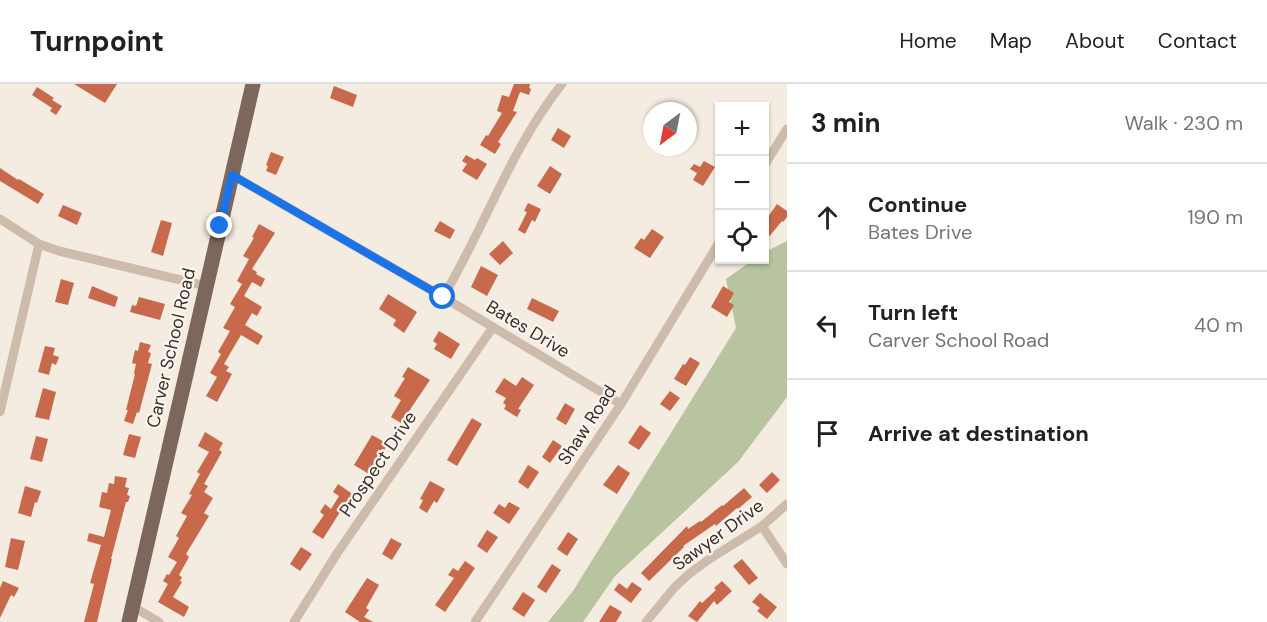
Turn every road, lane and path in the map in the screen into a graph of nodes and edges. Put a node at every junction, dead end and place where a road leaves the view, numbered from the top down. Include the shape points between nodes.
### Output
1 (253, 84) edge
2 (562, 84) edge
3 (787, 129) edge
4 (784, 143) edge
5 (769, 161) edge
6 (232, 175) junction
7 (0, 219) edge
8 (39, 244) junction
9 (715, 249) edge
10 (206, 286) junction
11 (443, 297) junction
12 (492, 327) junction
13 (621, 404) junction
14 (0, 412) edge
15 (787, 504) edge
16 (762, 526) junction
17 (787, 564) edge
18 (132, 606) junction
19 (129, 622) edge
20 (159, 622) edge
21 (294, 622) edge
22 (475, 622) edge
23 (646, 622) edge

1 - 6 main road, Carver School Road
2 - 11 street via 525,139
3 - 4 street
4 - 5 street
6 - 10 main road, Carver School Road
6 - 11 street, Bates Drive
7 - 8 street
8 - 10 street
8 - 14 street
9 - 13 street, Shaw Road
10 - 18 main road, Carver School Road
11 - 12 street, Bates Drive
12 - 13 street, Bates Drive
12 - 21 street, Prospect Drive
13 - 22 street, Shaw Road
15 - 16 street, Sawyer Drive
16 - 17 street
16 - 23 street, Sawyer Drive via 689,574
18 - 19 main road, Carver School Road
18 - 20 street

